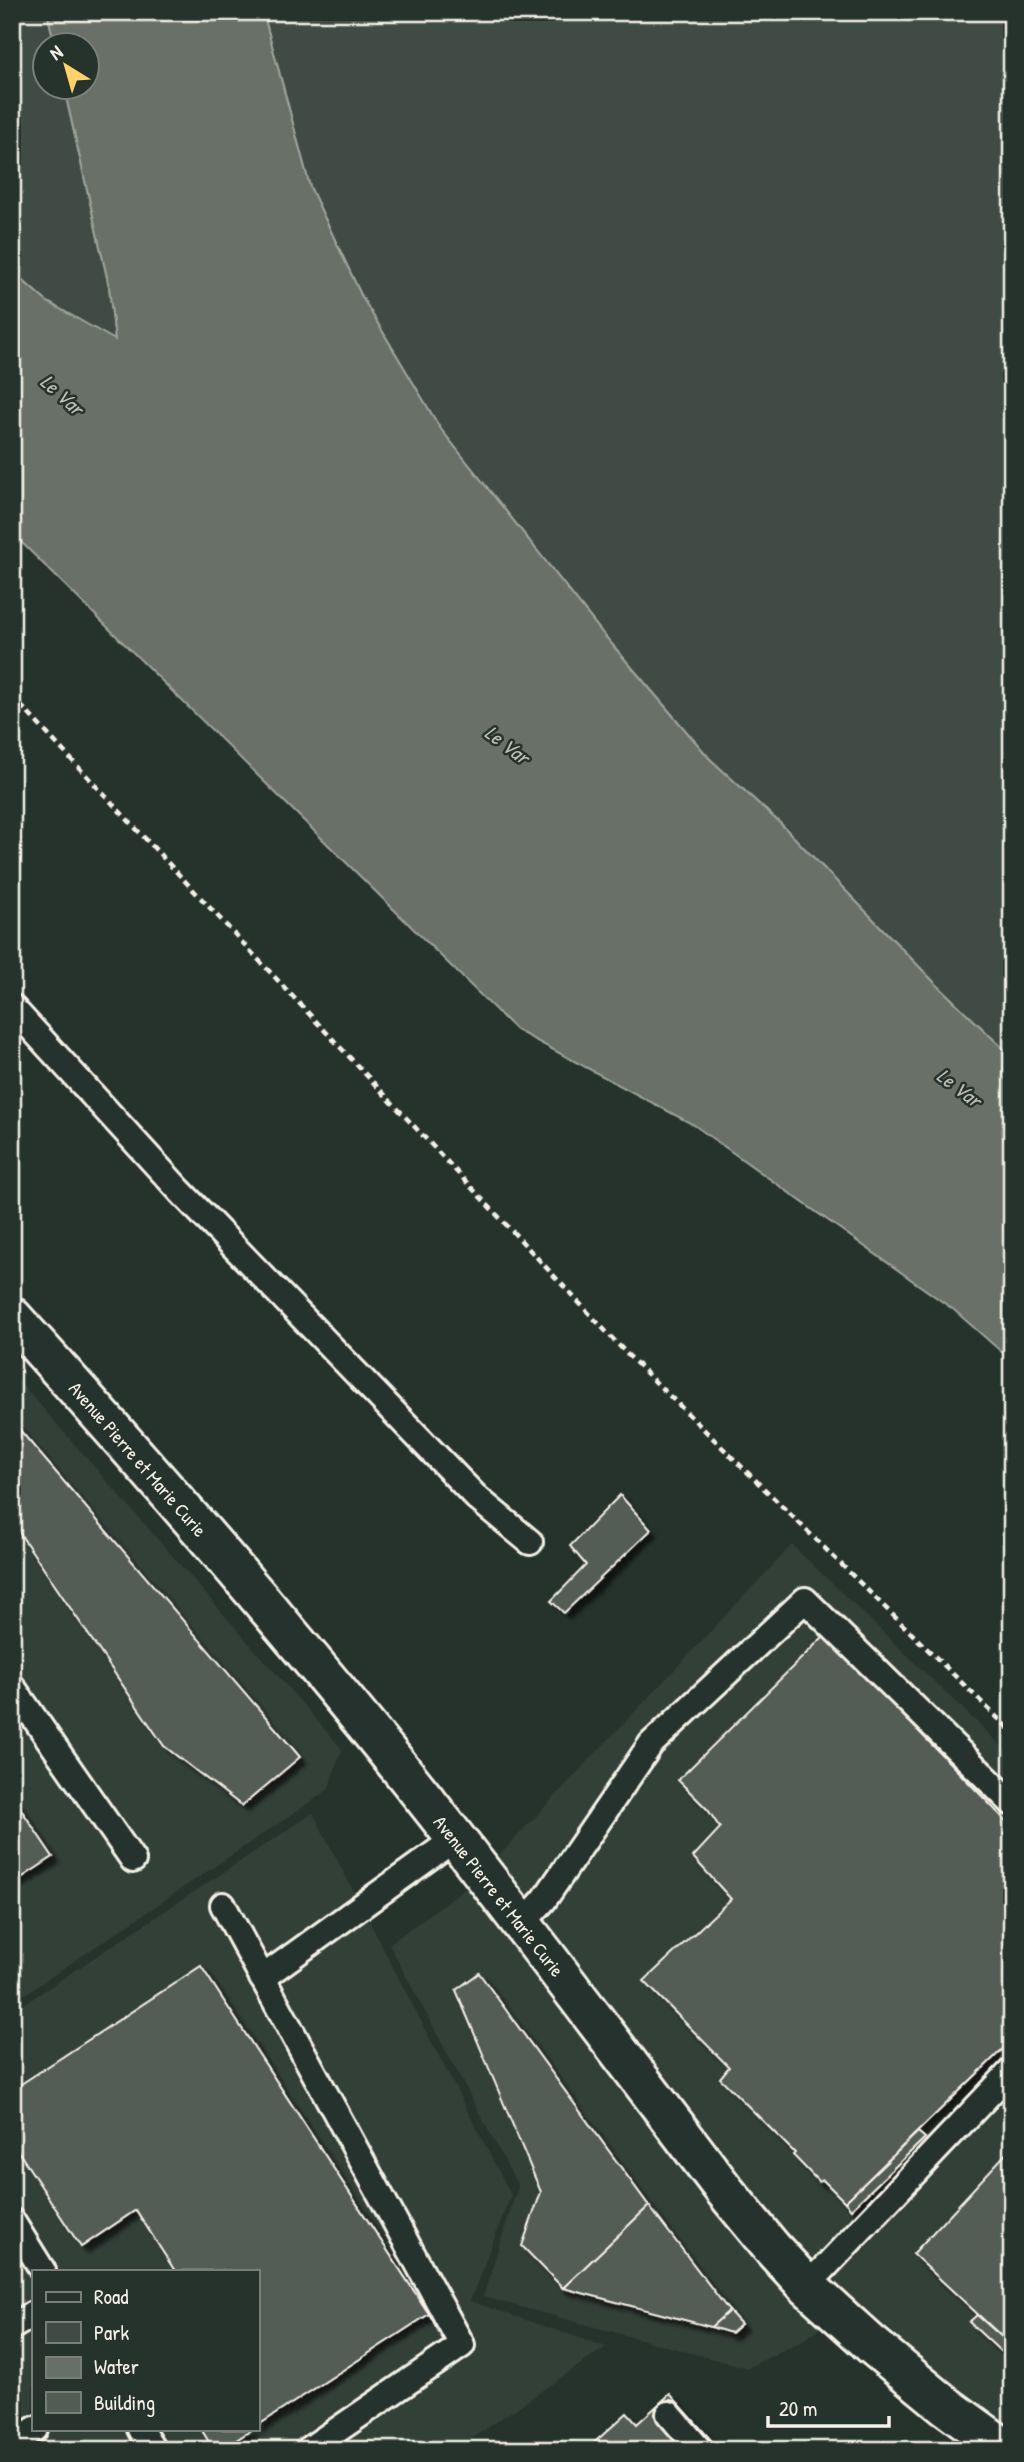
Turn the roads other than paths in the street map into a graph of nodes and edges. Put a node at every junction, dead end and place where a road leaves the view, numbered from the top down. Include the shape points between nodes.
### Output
1 (12, 1007) edge
2 (12, 1317) edge
3 (530, 1542) dead end
4 (12, 1686) edge
5 (1012, 1803) edge
6 (456, 1838) junction
7 (133, 1860) dead end
8 (223, 1905) dead end
9 (522, 1924) junction
10 (262, 1978) junction
11 (1012, 2070) edge
12 (12, 2221) edge
13 (42, 2270) edge
14 (807, 2286) junction
15 (32, 2315) edge
16 (12, 2326) edge
17 (668, 2414) dead end
18 (33, 2430) edge
19 (142, 2430) edge
20 (12, 2444) edge
21 (153, 2450) edge
22 (308, 2450) edge
23 (700, 2450) edge
24 (1007, 2450) edge

1 - 3 lane via 180,1191 477,1498
2 - 6 main road, Avenue Pierre et Marie Curie via 221,1555
4 - 7 lane
5 - 9 lane via 805,1600 651,1744 544,1900
6 - 9 main road, Avenue Pierre et Marie Curie
6 - 10 lane
8 - 10 lane
9 - 14 main road, Avenue Pierre et Marie Curie via 725,2191
10 - 22 lane via 462,2345
11 - 14 lane
12 - 13 lane
14 - 24 main road, Avenue Pierre et Marie Curie via 934,2396
15 - 16 lane
17 - 23 lane
18 - 20 lane
19 - 21 lane

